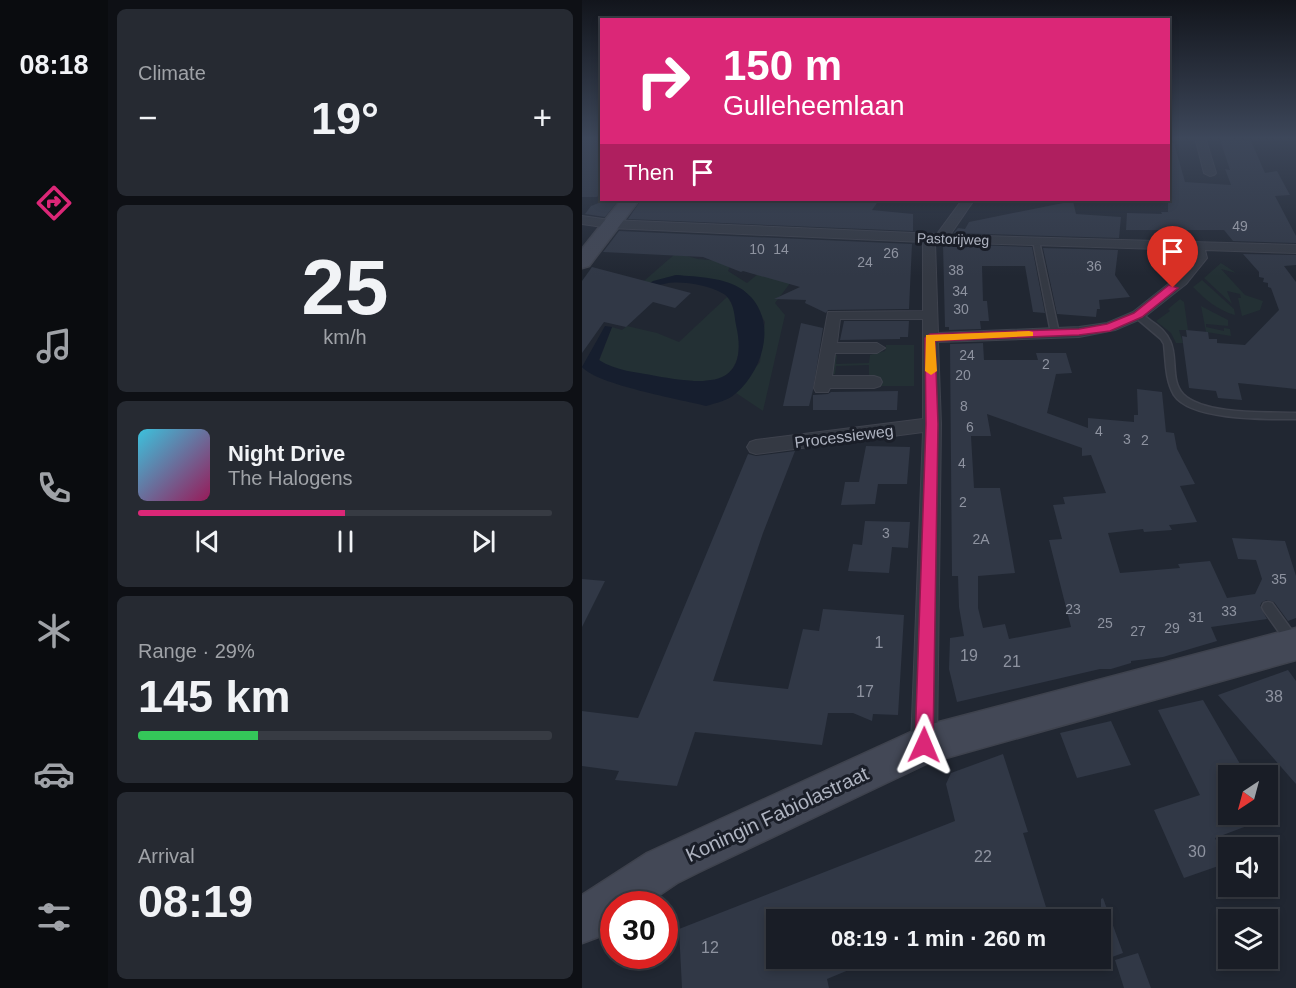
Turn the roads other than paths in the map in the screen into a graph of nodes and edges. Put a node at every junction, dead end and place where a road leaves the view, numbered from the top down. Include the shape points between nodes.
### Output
1 (629, 201) edge
2 (967, 201) edge
3 (582, 220) edge
4 (610, 224) junction
5 (935, 238) junction
6 (1036, 241) junction
7 (1198, 246) junction
8 (1296, 249) edge
9 (582, 262) edge
10 (930, 315) junction
11 (1138, 315) junction
12 (1055, 333) junction
13 (930, 338) junction
14 (828, 348) junction
15 (877, 348) dead end
16 (874, 382) dead end
17 (1296, 416) edge
18 (932, 424) junction
19 (756, 447) dead end
20 (1268, 607) dead end
21 (1295, 644) edge
22 (924, 745) junction
23 (582, 921) edge

1 - 4 street
2 - 5 street
3 - 4 street, Pastorijweg
4 - 5 street, Pastorijweg
4 - 9 street
5 - 6 street, Pastorijweg
5 - 10 street
6 - 7 street, Pastorijweg
6 - 12 lane
7 - 8 street, Pastorijweg
7 - 11 street via 1200,258 1195,266
10 - 13 street
10 - 14 street via 833,315
11 - 12 street via 1110,327
11 - 17 lane via 1169,343 1173,387 1185,400 1218,412
12 - 13 street
13 - 18 street
14 - 15 street
14 - 16 street via 823,385
18 - 19 street, Processieweg
18 - 22 street
20 - 21 lane
21 - 22 street, Koningin Fabiolastraat
22 - 23 street, Koningin Fabiolastraat via 686,856

